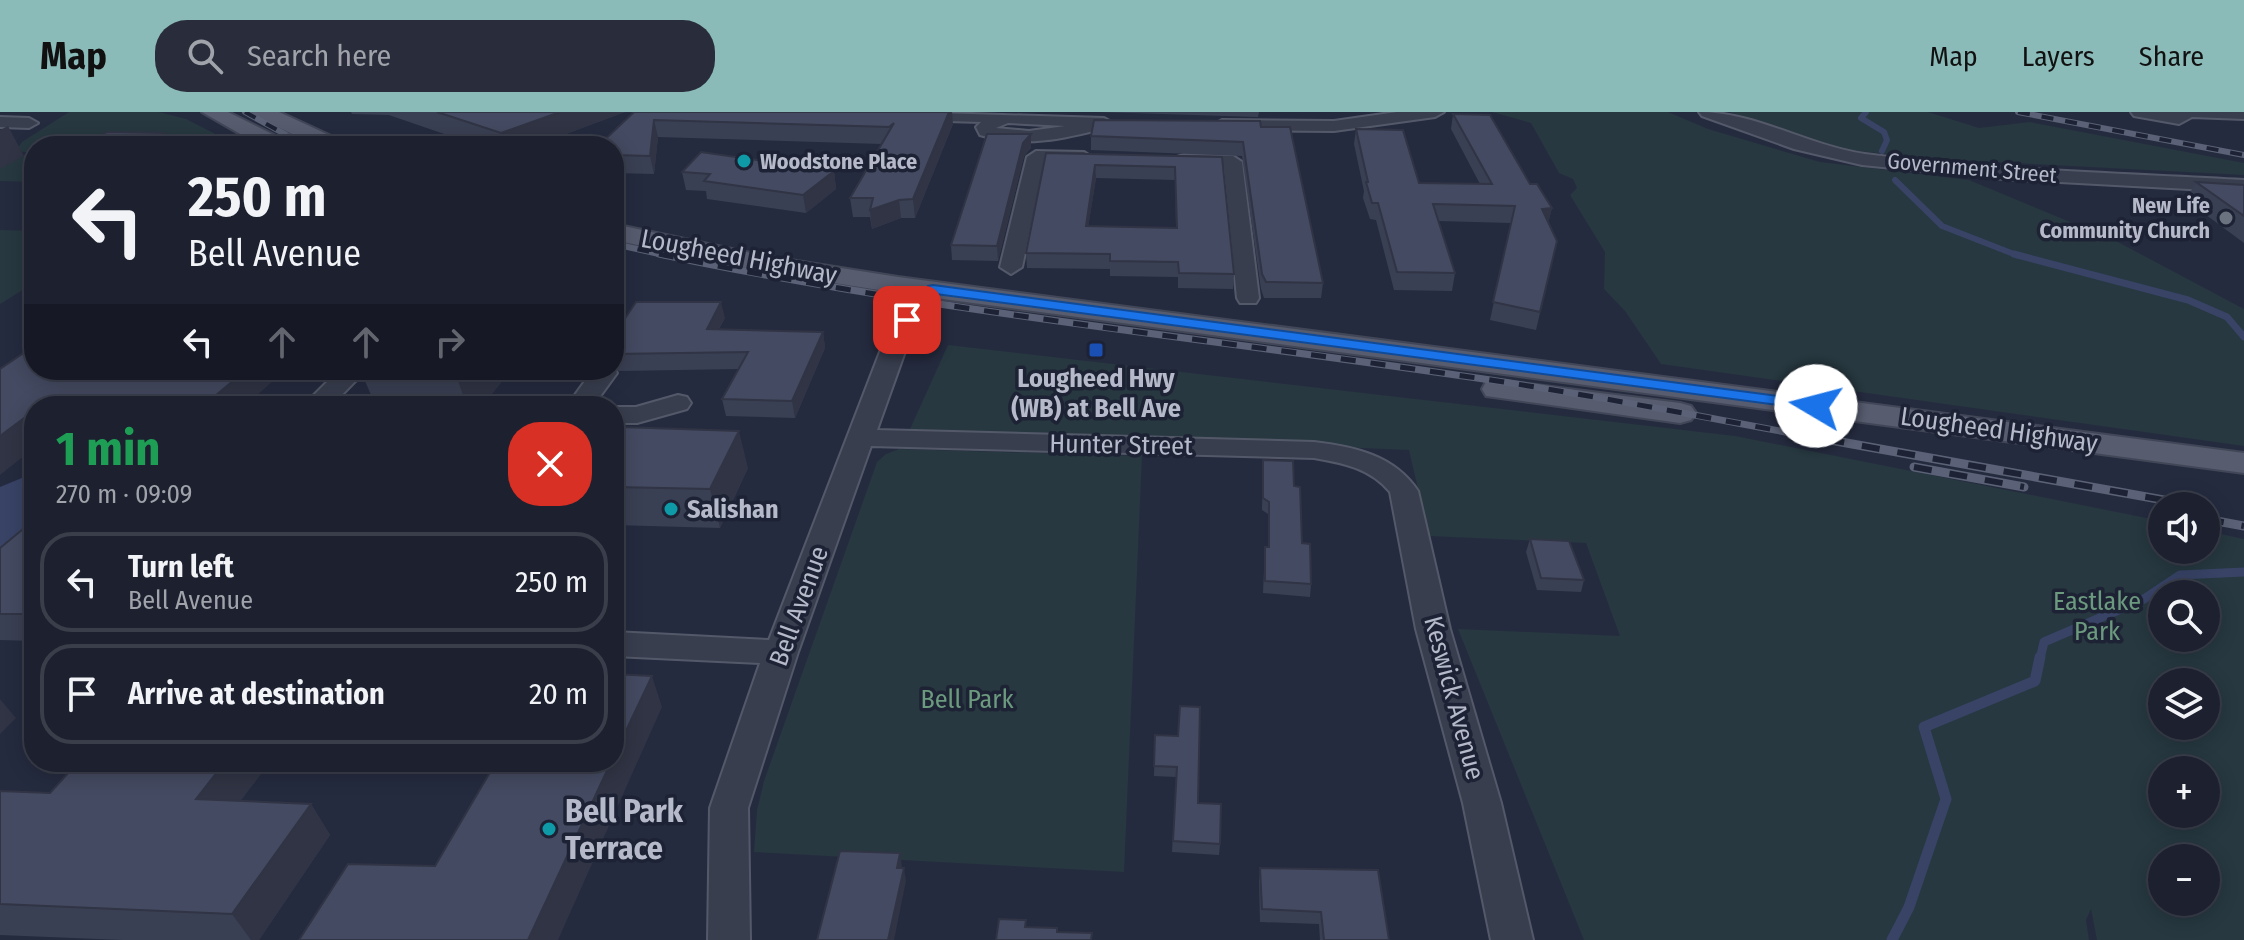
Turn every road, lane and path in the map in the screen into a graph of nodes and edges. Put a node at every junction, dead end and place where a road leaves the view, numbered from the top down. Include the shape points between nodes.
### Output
1 (212, 112) edge
2 (262, 112) edge
3 (1435, 112) edge
4 (1708, 112) edge
5 (2140, 112) edge
6 (893, 114) edge
7 (2244, 114) edge
8 (1077, 116) edge
9 (1005, 118) junction
10 (1333, 119) edge
11 (2179, 119) junction
12 (0, 122) edge
13 (29, 123) dead end
14 (1205, 125) edge
15 (1234, 125) junction
16 (2244, 129) edge
17 (1407, 134) edge
18 (259, 136) edge
19 (313, 136) edge
20 (1112, 159) edge
21 (1158, 160) edge
22 (1233, 162) junction
23 (2244, 186) edge
24 (624, 234) edge
25 (624, 256) edge
26 (1011, 267) dead end
27 (1248, 298) dead end
28 (924, 300) junction
29 (343, 380) edge
30 (326, 396) edge
31 (678, 403) dead end
32 (624, 415) edge
33 (862, 438) junction
34 (2244, 463) edge
35 (1378, 465) joint
36 (2244, 483) edge
37 (624, 644) edge
38 (781, 652) junction
39 (729, 940) edge
40 (1512, 940) edge

1 - 18 main road
2 - 19 main road
3 - 10 street
3 - 17 street via 1451,123
4 - 23 street, Government Street via 1800,145 1862,159
5 - 11 street
6 - 9 street
7 - 11 street via 2192,112
8 - 9 street
8 - 9 street via 1112,124 1032,135 986,131 991,122
10 - 15 street
11 - 16 street
12 - 13 street
14 - 15 street
15 - 22 street
20 - 26 street via 1036,157
21 - 22 street
22 - 27 street
24 - 28 main road, Lougheed Highway
25 - 28 main road, Lougheed Highway
28 - 33 street, Bell Avenue via 900,331
28 - 34 main road, Lougheed Highway
28 - 36 main road, Lougheed Highway via 1587,402
29 - 30 street
31 - 32 street
33 - 35 street, Hunter Street via 1314,450
33 - 38 street, Bell Avenue
35 - 40 street, Keswick Avenue via 1404,491 1433,629 1482,803
37 - 38 street
38 - 39 street, Bell Avenue via 729,808

